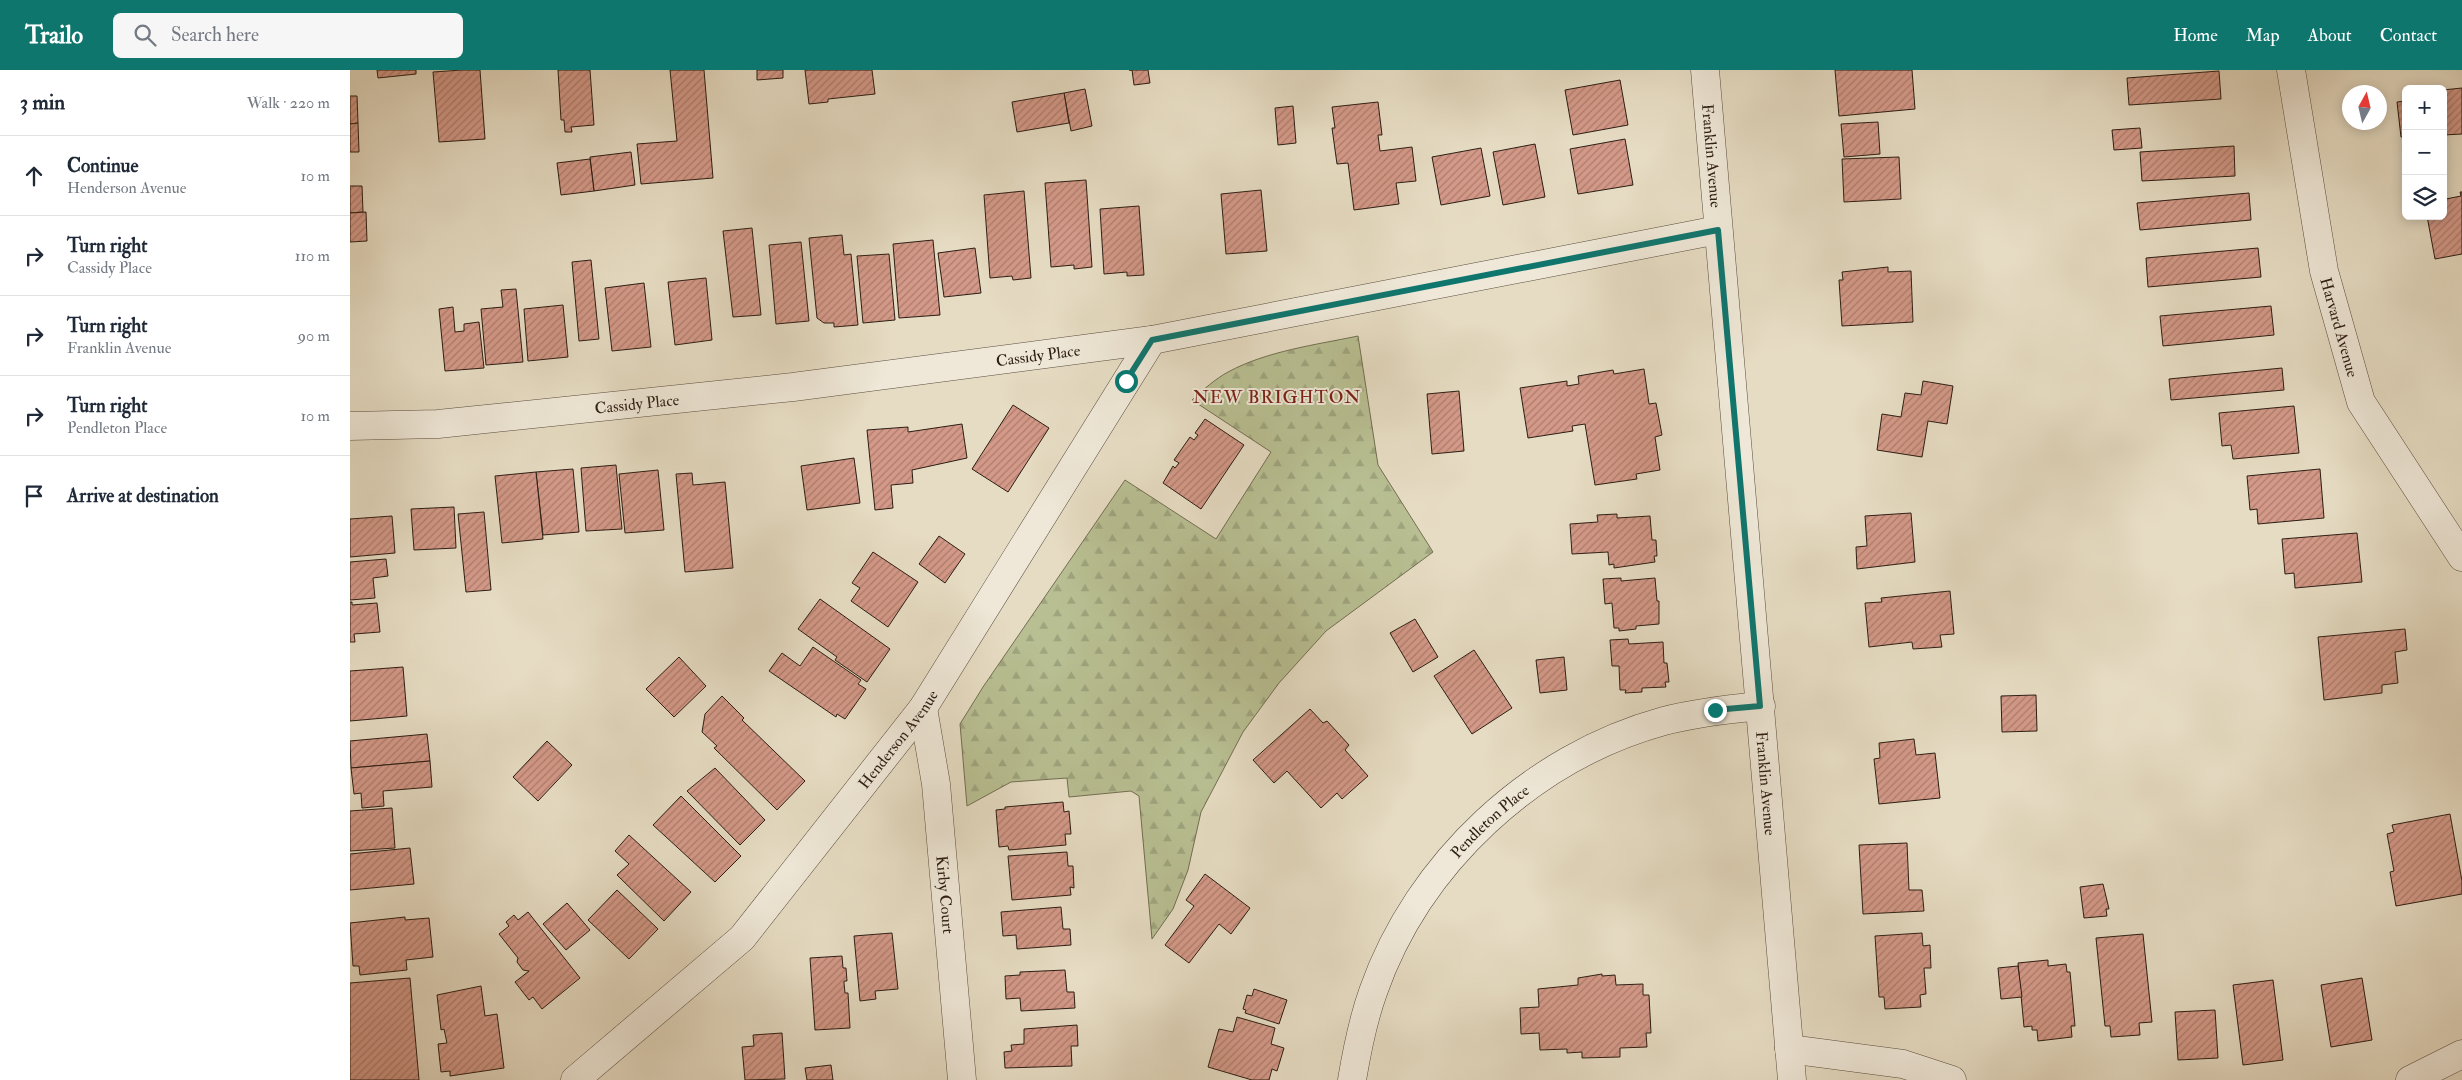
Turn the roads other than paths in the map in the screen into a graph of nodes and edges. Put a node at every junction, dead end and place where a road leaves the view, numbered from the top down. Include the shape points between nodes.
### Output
1 (1705, 70) edge
2 (2291, 70) edge
3 (1718, 230) junction
4 (1152, 340) junction
5 (350, 426) edge
6 (2462, 557) edge
7 (1760, 706) junction
8 (923, 708) junction
9 (1789, 1049) junction
10 (2462, 1054) edge
11 (575, 1080) edge
12 (962, 1080) edge
13 (1352, 1080) edge
14 (1792, 1080) edge
15 (1952, 1080) edge
16 (2410, 1080) edge

1 - 3 street, Franklin Avenue
2 - 6 street, Harvard Avenue via 2324,271 2361,402
3 - 4 street, Cassidy Place
3 - 7 street, Franklin Avenue
4 - 5 street, Cassidy Place via 793,387 438,424
4 - 8 street, Henderson Avenue
7 - 9 street, Franklin Avenue
7 - 13 street, Pendleton Place via 1715,710 1663,721 1602,744 1548,773 1503,806 1462,845 1423,894 1397,937 1373,991 1357,1047
8 - 11 street, Henderson Avenue via 742,938
8 - 12 street, Kirby Court via 936,784
9 - 14 street, Franklin Avenue
9 - 15 street via 1903,1064
10 - 16 street

